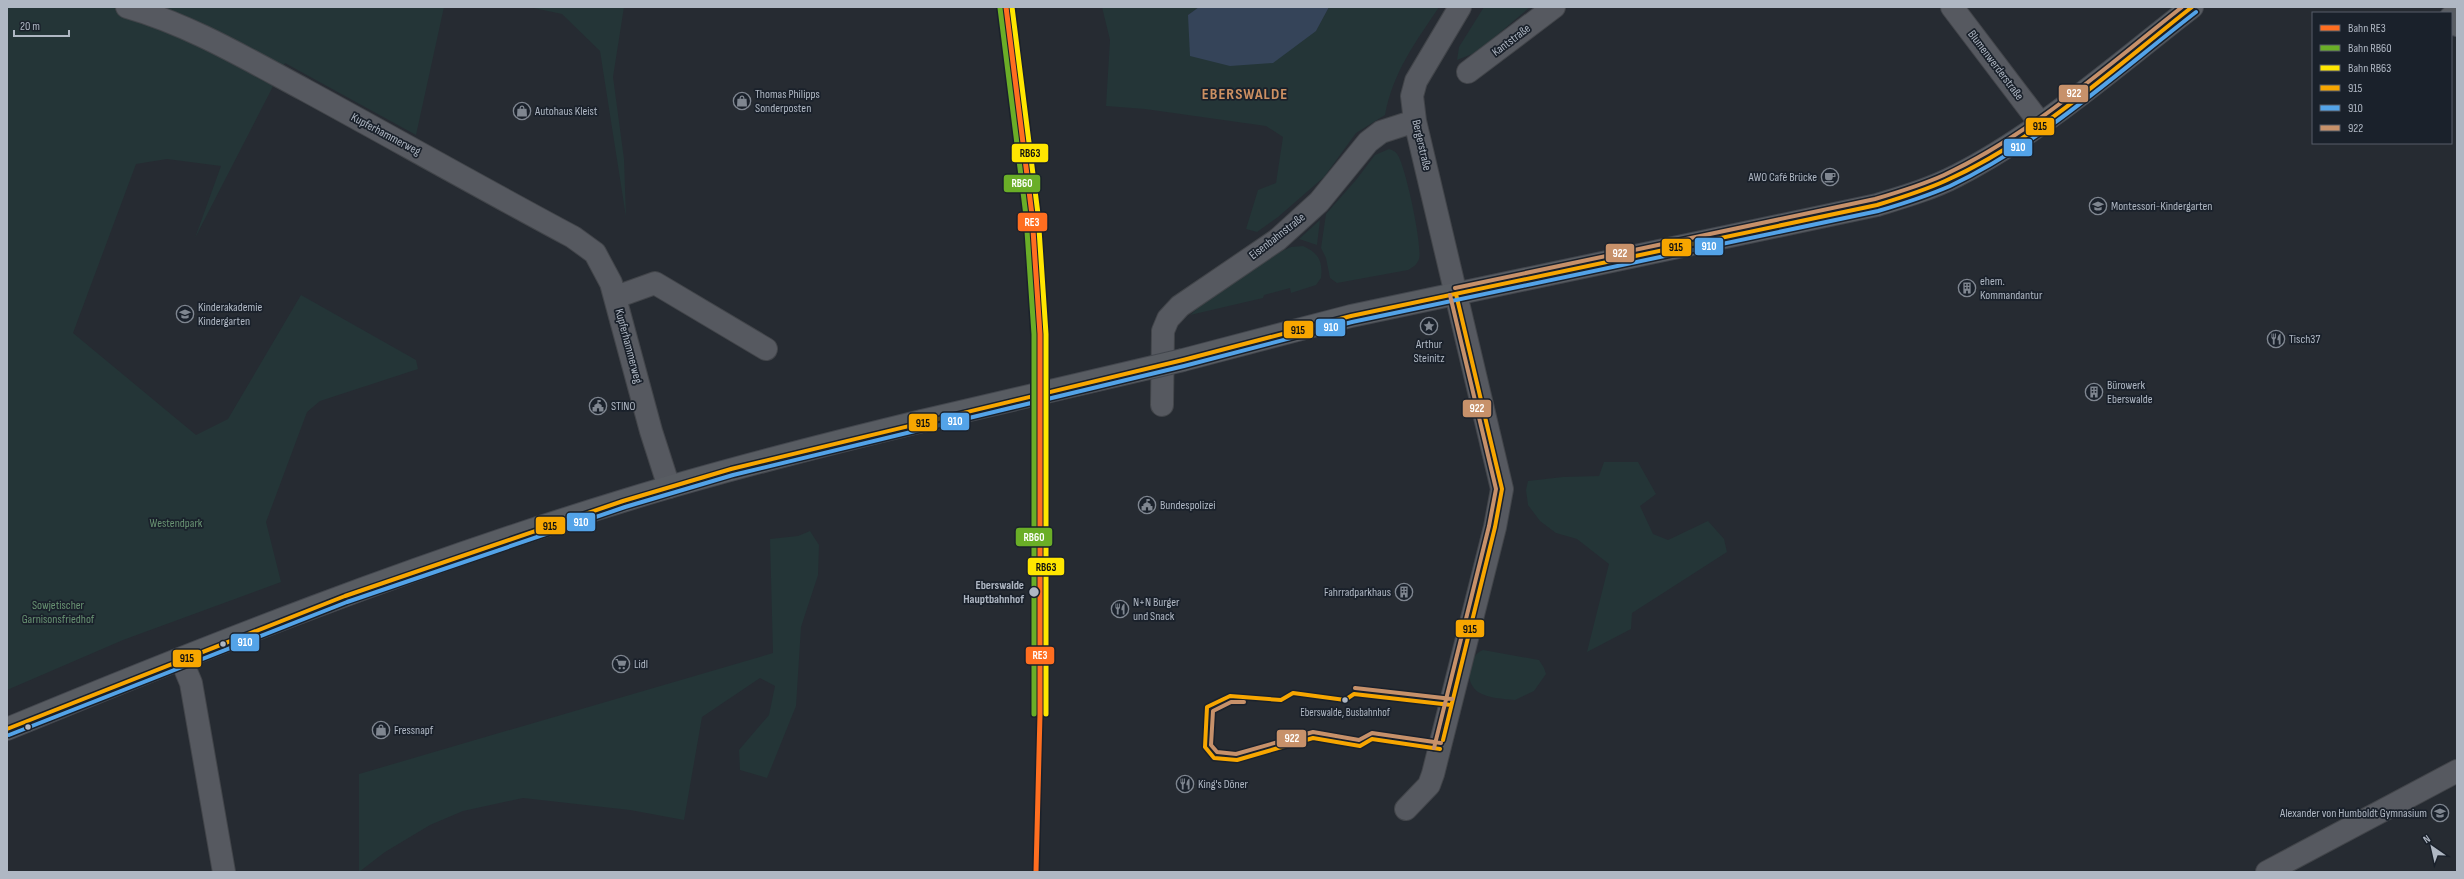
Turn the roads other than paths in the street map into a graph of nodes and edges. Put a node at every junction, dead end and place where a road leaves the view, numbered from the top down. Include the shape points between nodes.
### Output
1 (126, 7) edge
2 (1460, 7) edge
3 (1554, 7) edge
4 (1952, 7) edge
5 (2192, 7) edge
6 (1468, 72) dead end
7 (1416, 121) junction
8 (2040, 123) junction
9 (1456, 294) junction
10 (616, 297) junction
11 (766, 348) dead end
12 (1162, 405) dead end
13 (669, 487) junction
14 (181, 659) junction
15 (7, 729) edge
16 (2457, 771) edge
17 (1406, 809) dead end
18 (224, 872) edge
19 (2267, 872) edge

1 - 10 street, Kupferhammerweg via 158,16 202,36 573,237 595,253
2 - 7 street, Bergerstraße via 1416,81 1412,96
3 - 6 street, Kantstraße
4 - 8 street, Blumenwerderstraße
5 - 8 main road
7 - 9 street, Bergerstraße
7 - 12 street, Eisenbahnstraße via 1381,132 1368,142 1319,202 1277,240 1180,306 1168,318 1163,331
8 - 9 main road via 1998,153 1955,177 1914,194 1877,205
9 - 13 main road, bridge via 1339,318 1183,360 922,421
9 - 17 street, Bergerstraße via 1502,489 1496,527 1433,774 1429,785
10 - 11 street, Kupferhammerweg via 656,283
10 - 13 street, Kupferhammerweg via 651,431
13 - 14 main road via 430,566
14 - 15 main road
14 - 18 street via 191,683
16 - 19 street

